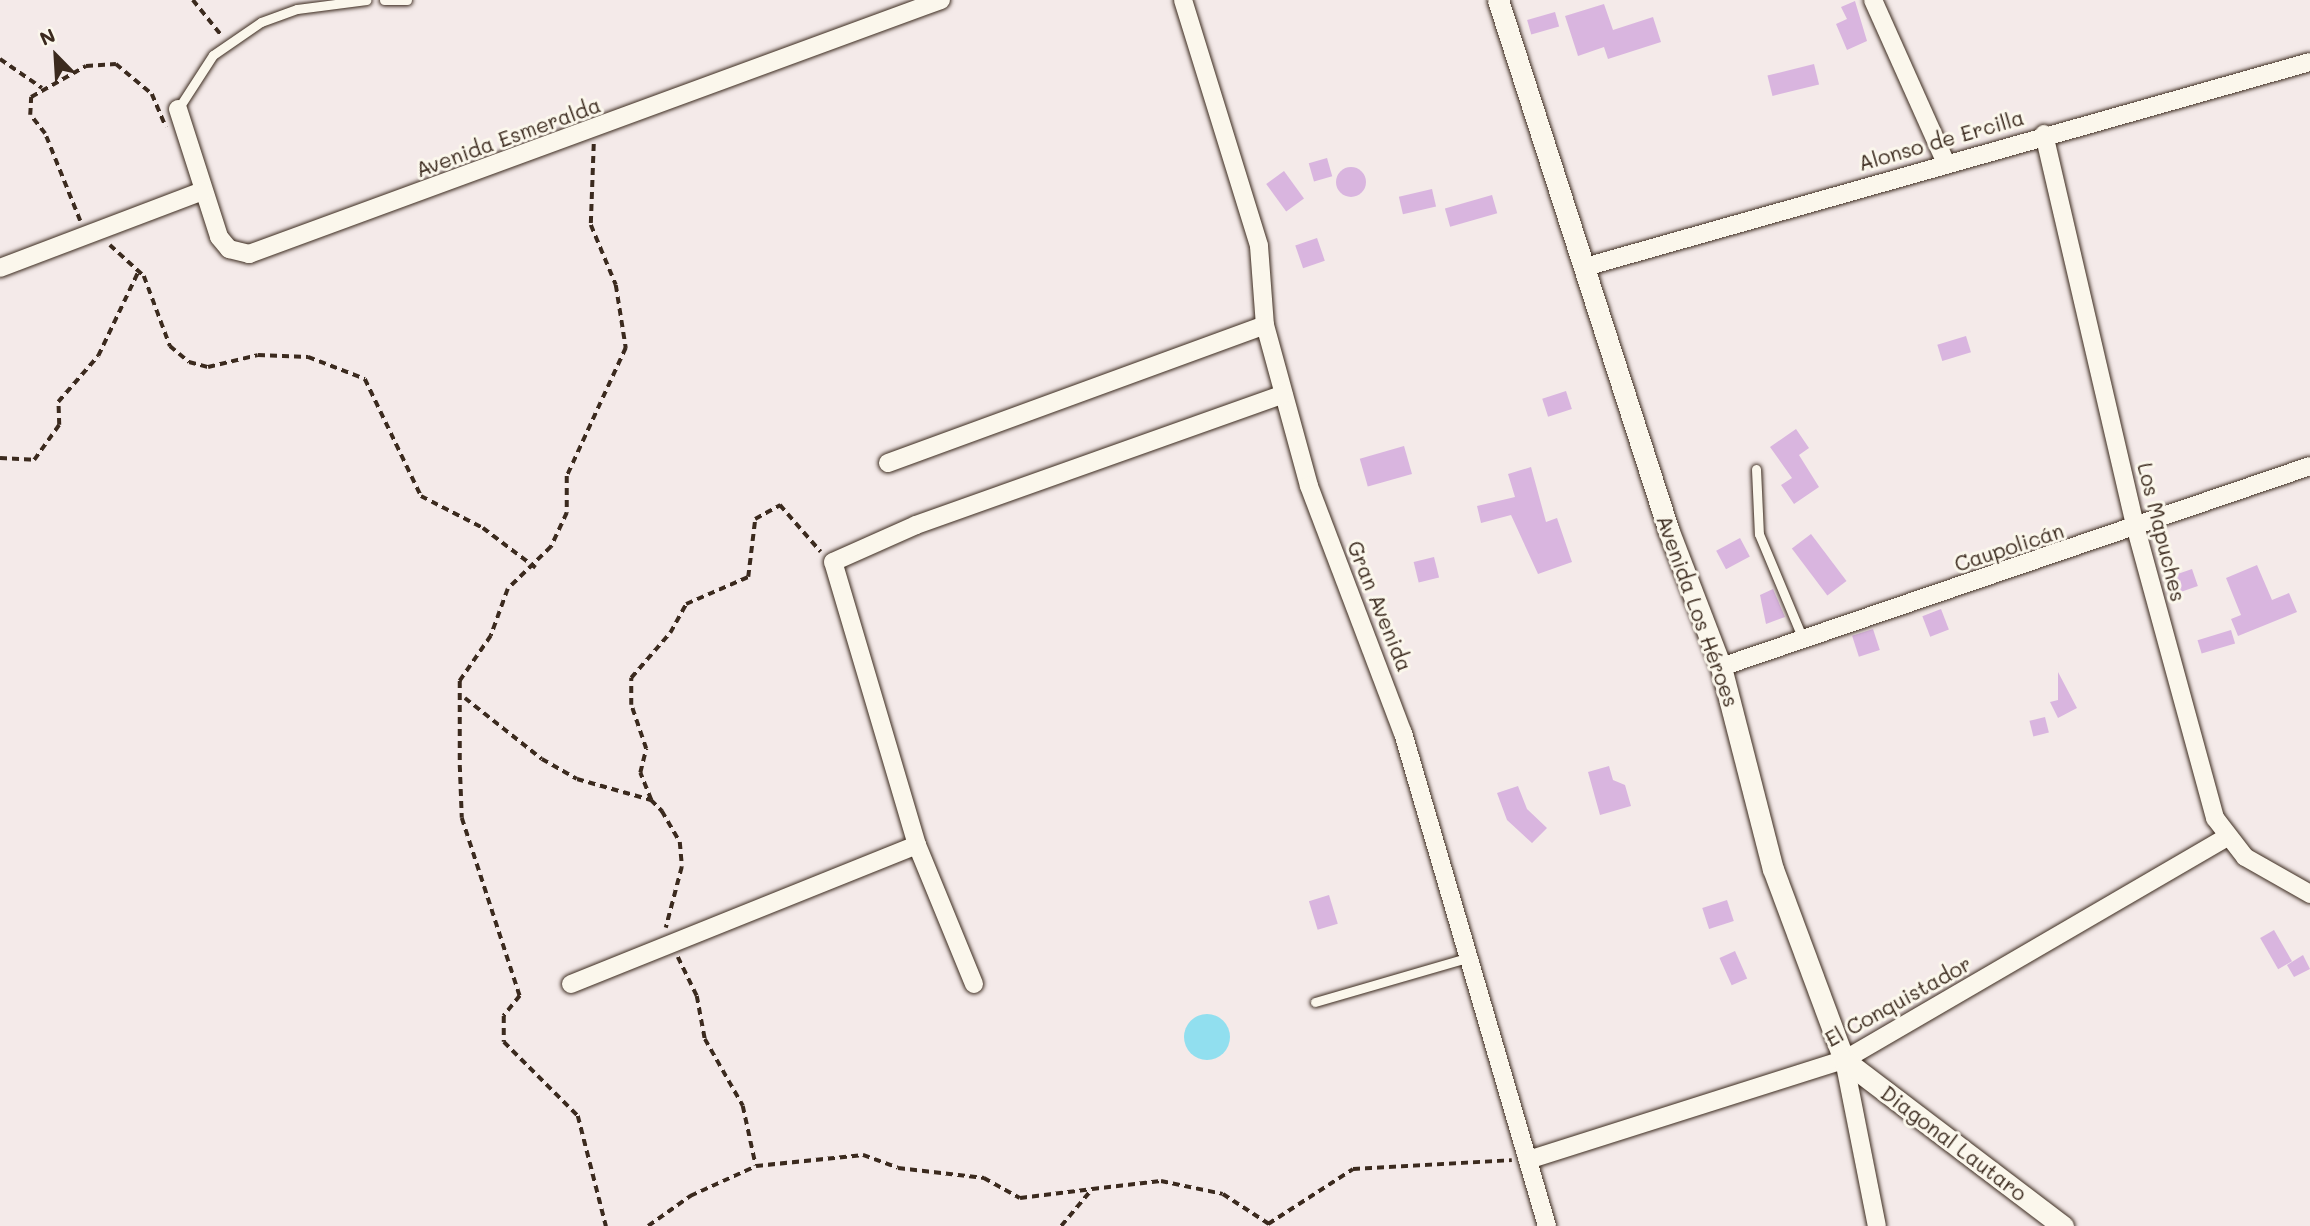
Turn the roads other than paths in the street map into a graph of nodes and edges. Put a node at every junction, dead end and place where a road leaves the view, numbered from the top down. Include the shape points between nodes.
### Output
1 (366, 0) edge
2 (384, 0) edge
3 (407, 0) edge
4 (941, 0) edge
5 (1183, 0) edge
6 (1498, 0) edge
7 (1873, 0) edge
8 (2310, 62) edge
9 (178, 109) joint
10 (2044, 134) junction
11 (1945, 161) junction
12 (203, 191) junction
13 (1585, 267) junction
14 (0, 268) edge
15 (1265, 325) junction
16 (1283, 394) junction
17 (888, 463) dead end
18 (2310, 467) edge
19 (1756, 469) dead end
20 (2136, 529) junction
21 (1803, 639) junction
22 (1721, 667) junction
23 (2226, 838) junction
24 (917, 845) junction
25 (2310, 894) edge
26 (1470, 957) junction
27 (570, 984) dead end
28 (974, 984) dead end
29 (1315, 1002) dead end
30 (1844, 1060) junction
31 (1528, 1160) junction
32 (1547, 1226) edge
33 (1877, 1226) edge
34 (2063, 1226) edge

1 - 9 lane via 285,12 227,44
2 - 3 lane
4 - 12 street, Avenida Esmeralda via 249,254 223,243
5 - 15 street, Gran Avenida via 1259,246
6 - 13 street, Avenida Los Héroes
7 - 11 street
8 - 10 street, Alonso de Ercilla
9 - 12 street, Avenida Esmeralda
10 - 11 street, Alonso de Ercilla
10 - 20 street, Los Mapuches
11 - 13 street, Alonso de Ercilla
12 - 14 street via 96,236
13 - 22 street, Avenida Los Héroes via 1668,529
15 - 16 street, Gran Avenida
15 - 17 street
16 - 24 street via 916,524 833,562
16 - 26 street, Gran Avenida via 1309,486 1392,701 1436,862
18 - 20 street, Caupolicán
19 - 21 lane via 1759,534
20 - 21 street, Caupolicán
20 - 23 street, Los Mapuches via 2211,807
21 - 22 street, Caupolicán
22 - 30 street, Avenida Los Héroes via 1773,869
23 - 25 street
23 - 30 street, El Conquistador
24 - 27 street
24 - 28 street
26 - 29 lane
26 - 31 street, Gran Avenida
30 - 31 street, El Conquistador
30 - 33 street, Avenida Los Héroes
30 - 34 street, Diagonal Lautaro
31 - 32 street, Gran Avenida

